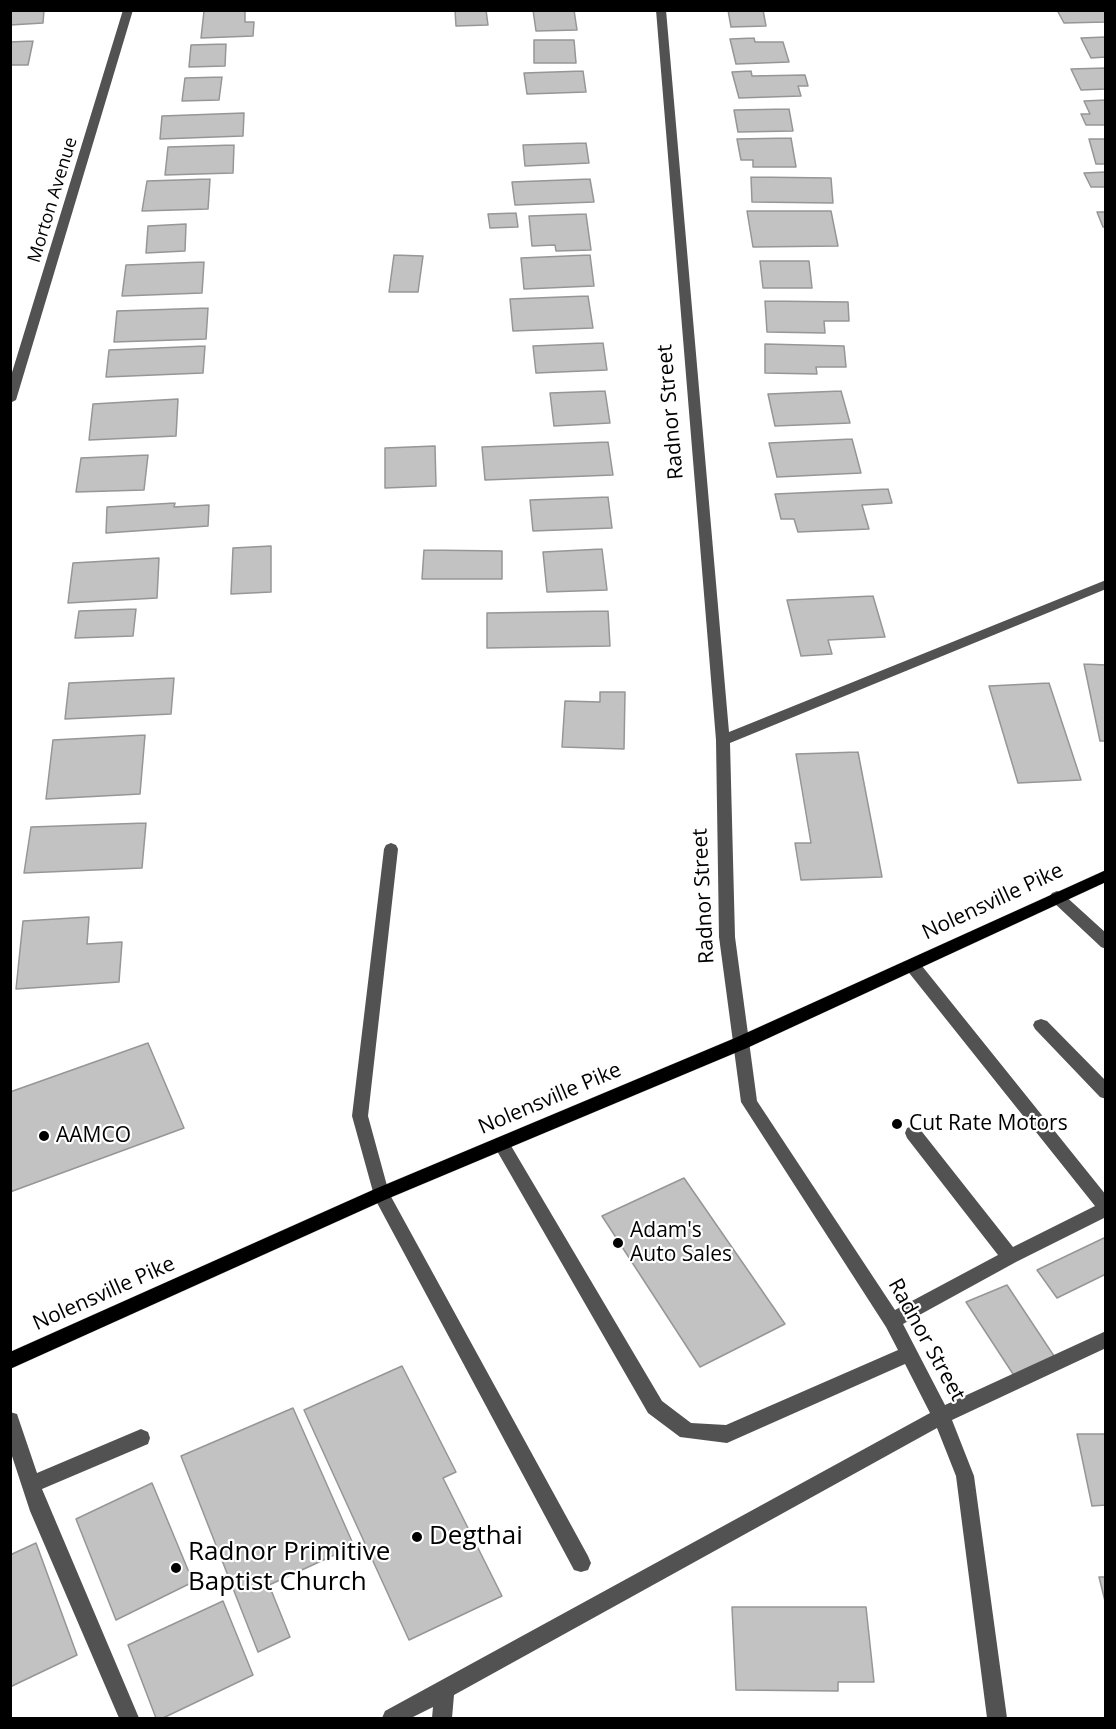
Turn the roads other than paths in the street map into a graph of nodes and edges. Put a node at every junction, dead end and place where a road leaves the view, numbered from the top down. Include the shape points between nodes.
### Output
1 (128, 10) edge
2 (661, 10) edge
3 (10, 400) edge
4 (1106, 584) edge
5 (723, 740) junction
6 (391, 849) dead end
7 (1106, 875) edge
8 (1057, 897) junction
9 (1106, 943) edge
10 (912, 964) junction
11 (1041, 1025) dead end
12 (741, 1043) junction
13 (1106, 1092) edge
14 (913, 1133) dead end
15 (501, 1144) junction
16 (381, 1194) junction
17 (1106, 1208) edge
18 (1010, 1257) junction
19 (892, 1321) junction
20 (1106, 1339) edge
21 (909, 1354) junction
22 (10, 1361) edge
23 (941, 1416) junction
24 (10, 1420) edge
25 (141, 1438) dead end
26 (31, 1485) junction
27 (581, 1563) dead end
28 (444, 1689) junction
29 (129, 1719) edge
30 (392, 1719) edge
31 (442, 1719) edge
32 (997, 1719) edge

1 - 3 street, Morton Avenue
2 - 5 street, Radnor Street
4 - 5 street
5 - 12 street, Radnor Street via 727,937
6 - 16 street via 360,1116
7 - 8 main road, Nolensville Pike
8 - 9 street
8 - 10 main road, Nolensville Pike
10 - 12 main road, Nolensville Pike
10 - 17 street
11 - 13 street
12 - 15 main road, Nolensville Pike
12 - 19 street, Radnor Street via 749,1102
14 - 18 street
15 - 16 main road, Nolensville Pike
15 - 21 street via 655,1407 687,1431 727,1434
16 - 22 main road, Nolensville Pike
16 - 27 street
17 - 18 street
18 - 19 street
19 - 21 street, Radnor Street
20 - 23 street
21 - 23 street, Radnor Street
23 - 28 street
23 - 32 street, Radnor Street via 965,1476
24 - 26 street
25 - 26 street
26 - 29 street
28 - 30 street
28 - 31 street

